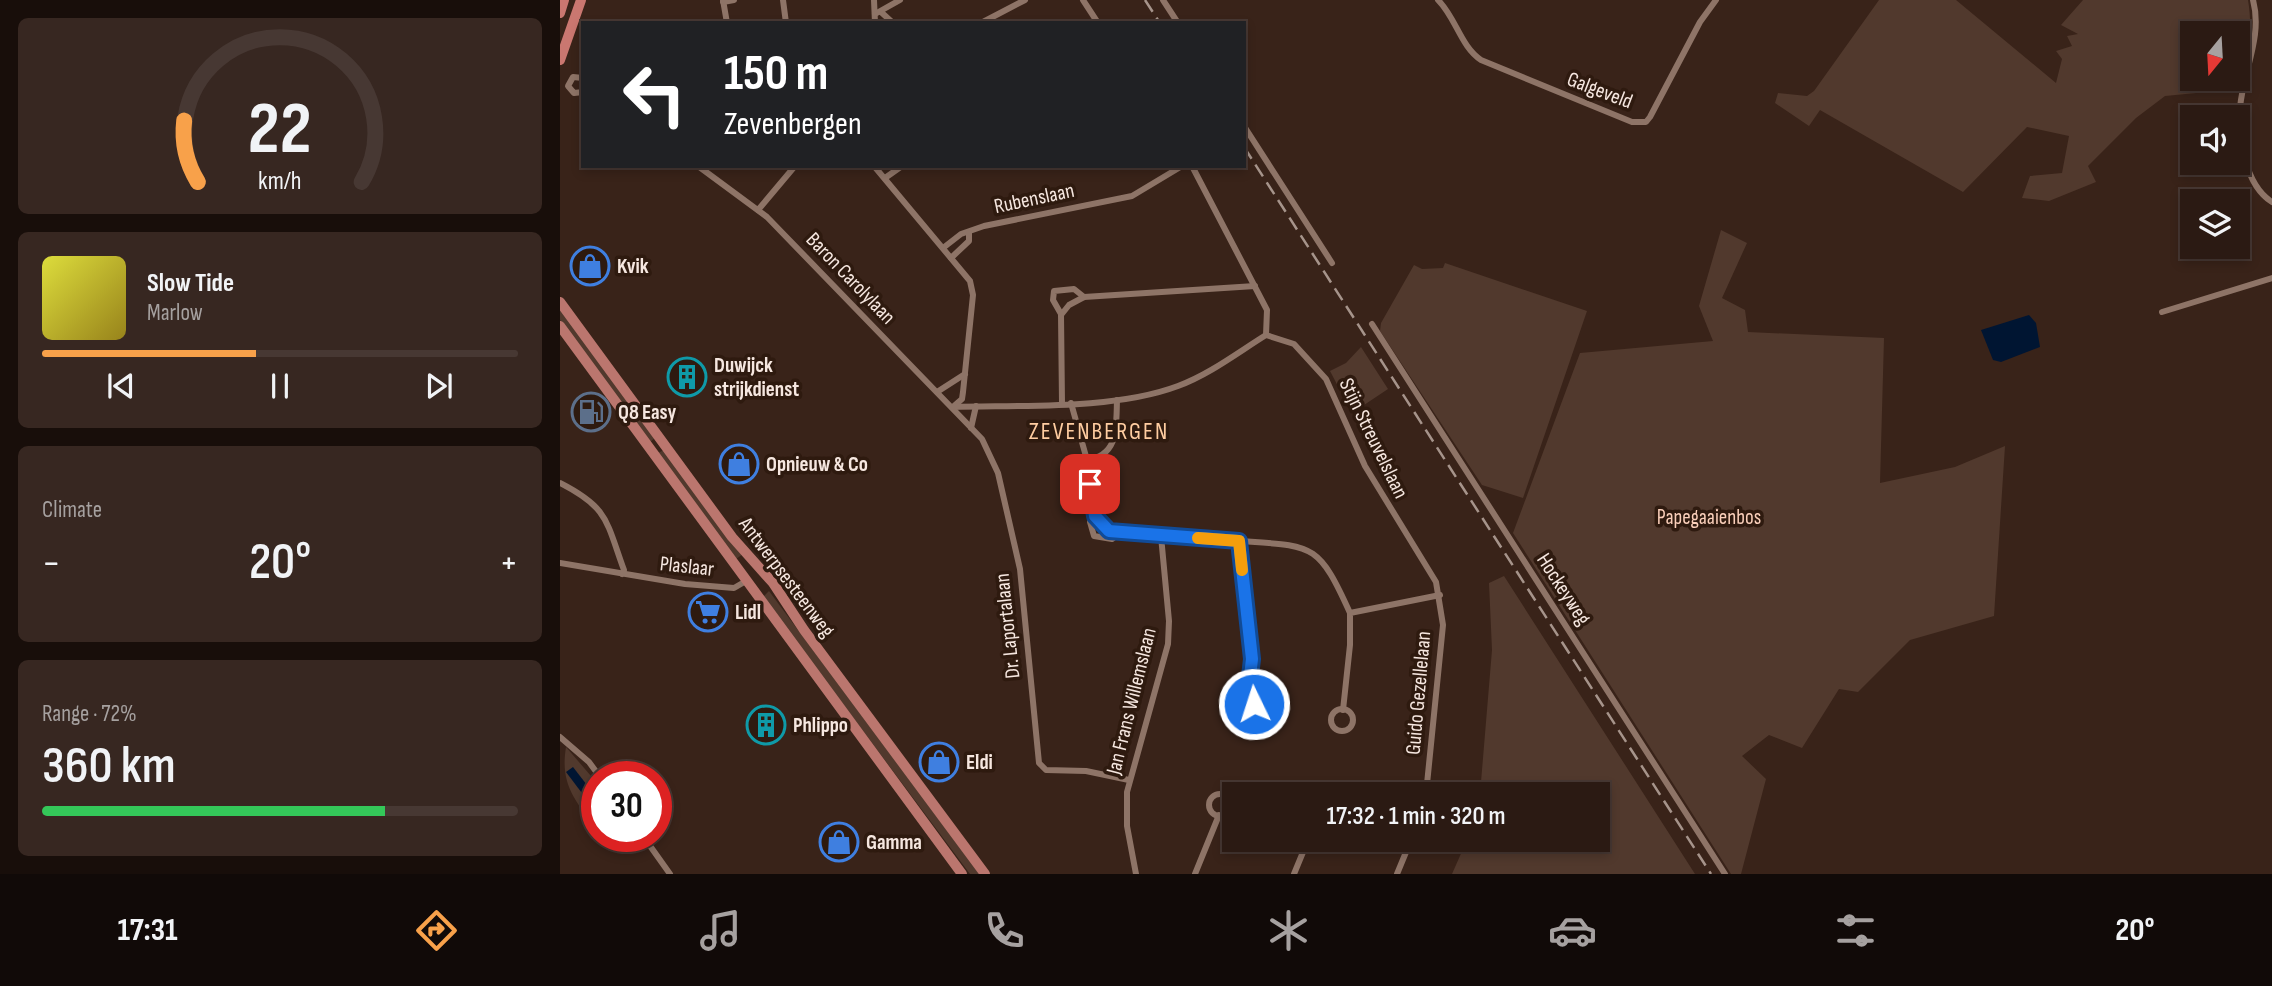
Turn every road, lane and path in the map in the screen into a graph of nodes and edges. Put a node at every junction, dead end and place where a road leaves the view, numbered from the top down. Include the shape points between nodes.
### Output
1 (564, 0) edge
2 (580, 0) edge
3 (734, 0) edge
4 (783, 0) edge
5 (874, 0) edge
6 (900, 0) edge
7 (1025, 0) edge
8 (1083, 0) edge
9 (1163, 0) edge
10 (1438, 0) edge
11 (1716, 0) edge
12 (2253, 0) edge
13 (723, 1) edge
14 (560, 12) edge
15 (878, 13) junction
16 (726, 21) edge
17 (786, 21) edge
18 (876, 21) edge
19 (891, 21) edge
20 (985, 21) edge
21 (1097, 21) edge
22 (1177, 21) edge
23 (560, 60) edge
24 (581, 78) edge
25 (581, 92) edge
26 (1246, 129) edge
27 (701, 168) edge
28 (793, 168) edge
29 (876, 168) edge
30 (899, 168) edge
31 (1179, 168) edge
32 (1193, 168) edge
33 (885, 178) junction
34 (2272, 202) edge
35 (758, 210) junction
36 (970, 233) junction
37 (943, 248) junction
38 (951, 258) junction
39 (1332, 263) dead end
40 (2272, 278) edge
41 (1255, 286) junction
42 (1084, 297) junction
43 (560, 302) edge
44 (2162, 312) dead end
45 (1061, 315) junction
46 (1372, 324) dead end
47 (560, 327) edge
48 (1266, 335) junction
49 (965, 374) junction
50 (937, 392) junction
51 (1117, 400) junction
52 (1071, 402) junction
53 (1062, 403) junction
54 (952, 407) junction
55 (976, 407) junction
56 (971, 428) junction
57 (667, 447) junction
58 (654, 454) junction
59 (1087, 460) junction
60 (560, 483) edge
61 (1093, 507) junction
62 (1119, 534) junction
63 (1161, 536) junction
64 (1239, 541) junction
65 (560, 564) edge
66 (622, 574) junction
67 (746, 581) junction
68 (773, 583) junction
69 (755, 595) junction
70 (1440, 595) junction
71 (1350, 613) junction
72 (1249, 685) dead end
73 (1343, 710) dead end
74 (560, 737) edge
75 (588, 761) edge
76 (1129, 780) junction
77 (1427, 782) edge
78 (1219, 815) dead end
79 (654, 852) edge
80 (1304, 852) edge
81 (1406, 852) edge
82 (670, 874) edge
83 (962, 874) edge
84 (985, 874) edge
85 (1136, 874) edge
86 (1195, 874) edge
87 (1294, 874) edge
88 (1397, 874) edge
89 (1725, 874) edge

1 - 14 highway
2 - 23 highway
3 - 13 street
4 - 17 street
5 - 15 street
6 - 15 street
7 - 20 street
8 - 21 street
9 - 22 street
10 - 11 street, Galgeveld via 1472,54 1641,122 1650,117
12 - 34 street via 2255,35 2240,107 2241,134 2248,168 2260,194
13 - 16 street
15 - 18 street
15 - 19 street
24 - 25 street via 573,77 568,86 574,93
26 - 39 street
27 - 35 street, Baron Carolylaan
28 - 35 street
29 - 33 street
30 - 33 street
31 - 36 street, Rubenslaan via 1132,196 984,226
32 - 41 street
33 - 37 street
35 - 50 street, Baron Carolylaan
36 - 37 street, Rubenslaan
36 - 38 street, Rubenslaan
37 - 38 street
38 - 49 street via 970,281 973,295
40 - 44 street
41 - 42 street
41 - 48 street via 1267,310
42 - 45 street
42 - 45 street via 1074,289 1054,291
43 - 57 main road, Antwerpsesteenweg
45 - 53 street
46 - 89 street, Hockeyweg
47 - 58 main road, Antwerpsesteenweg
48 - 51 street via 1180,386
48 - 70 street, Stijn Streuvelslaan via 1294,344 1326,379 1365,466 1430,569
49 - 50 street
49 - 54 street via 962,399
50 - 54 street, Baron Carolylaan
51 - 52 street
51 - 59 street via 1111,448 1101,458
52 - 53 street
52 - 59 street
53 - 55 street
54 - 55 street
54 - 56 street, Dr. Laportalaan
55 - 56 street
56 - 76 street, Dr. Laportalaan via 995,464 1020,569 1039,763 1046,770 1086,771
57 - 58 main road via 659,444
57 - 68 main road, Antwerpsesteenweg via 732,537
58 - 67 main road, Antwerpsesteenweg
59 - 61 street
60 - 66 street via 588,497 603,513
61 - 62 street via 1097,521
61 - 62 street via 1090,522 1094,536 1112,539
62 - 63 street
63 - 64 street
63 - 76 street, Jan Frans Willemslaan via 1168,644
64 - 71 street via 1310,550 1322,561
64 - 72 street via 1252,659
65 - 66 street, Plaslaar
66 - 67 street, Plaslaar via 734,589
67 - 69 main road, Antwerpsesteenweg
68 - 69 main road via 757,581
68 - 84 main road, Antwerpsesteenweg
69 - 83 main road, Antwerpsesteenweg
70 - 71 street
70 - 77 street, Guido Gezellelaan via 1442,638
71 - 73 street
74 - 75 street
76 - 85 street, Jan Frans Willemslaan via 1126,816
78 - 86 street
79 - 82 street
80 - 87 street
81 - 88 street

